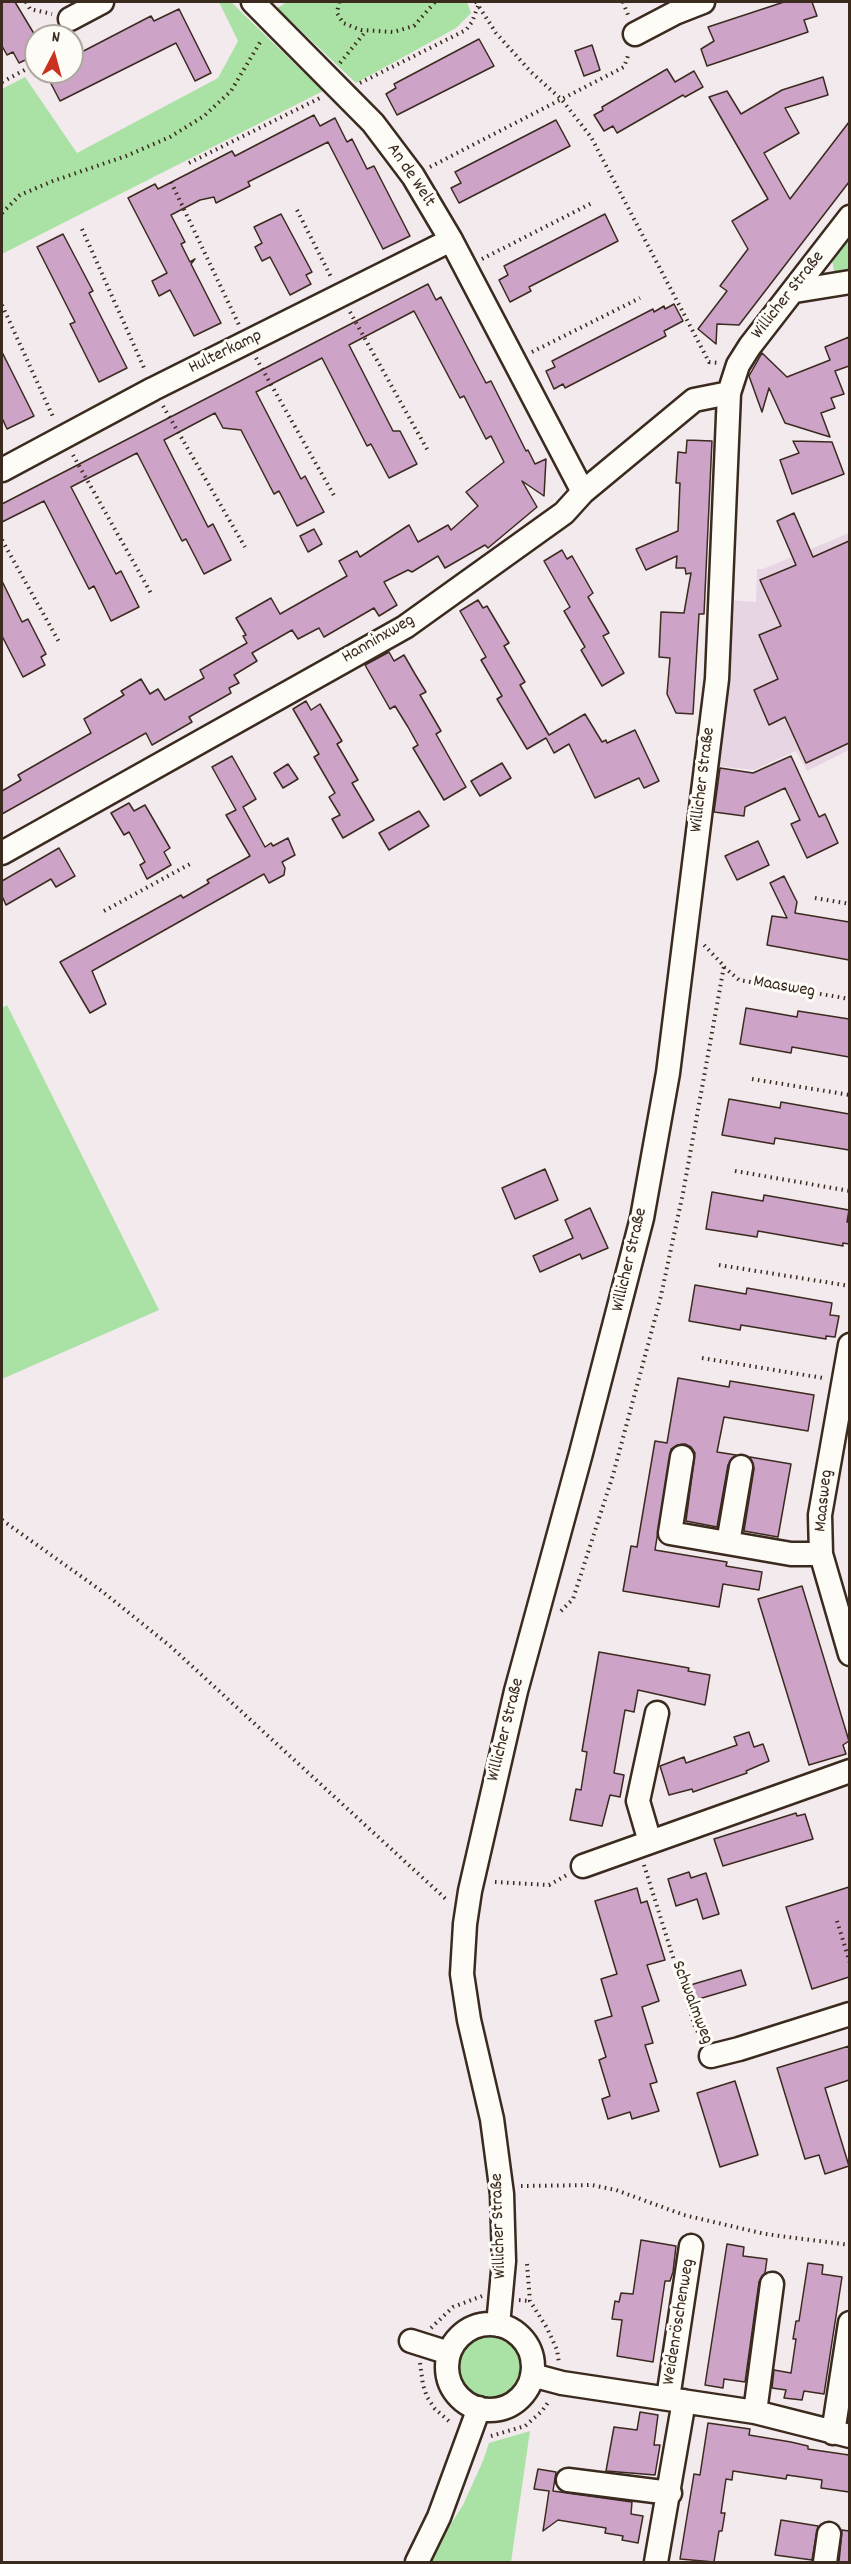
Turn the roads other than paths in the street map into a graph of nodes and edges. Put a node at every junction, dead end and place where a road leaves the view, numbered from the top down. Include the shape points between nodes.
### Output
1 (102, 2) edge
2 (253, 2) edge
3 (703, 2) edge
4 (70, 19) road end
5 (635, 34) road end
6 (849, 217) edge
7 (451, 240) junction
8 (849, 282) edge
9 (795, 291) junction
10 (729, 393) junction
11 (2, 470) edge
12 (583, 492) junction
13 (2, 853) edge
14 (849, 1345) edge
15 (682, 1457) dead end
16 (741, 1467) dead end
17 (728, 1543) junction
18 (821, 1554) junction
19 (847, 1642) edge
20 (657, 1713) dead end
21 (849, 1771) edge
22 (644, 1844) junction
23 (583, 1866) road end
24 (849, 2014) edge
25 (711, 2056) road end
26 (692, 2246) dead end
27 (772, 2284) dead end
28 (849, 2323) edge
29 (498, 2325) junction
30 (411, 2341) dead end
31 (450, 2353) junction
32 (532, 2375) junction
33 (676, 2400) junction
34 (479, 2408) junction
35 (755, 2412) junction
36 (841, 2435) edge
37 (568, 2480) dead end
38 (670, 2493) junction
39 (829, 2534) dead end
40 (417, 2562) edge
41 (656, 2562) edge
42 (825, 2562) edge

1 - 4 street
2 - 7 street, An de Welt via 373,123 413,176
3 - 5 street
6 - 9 street, Willicher Straße
7 - 11 street, Hulterkamp via 153,389
7 - 12 street, An de Welt
8 - 9 street
9 - 10 street, Willicher Straße via 750,345
10 - 12 street, Hanninxweg via 694,400
10 - 29 street, Willicher Straße via 717,679 668,1073 642,1218 516,1691 467,1911 462,1974 492,2119 502,2194 504,2261
12 - 13 street, Hanninxweg via 564,513 405,627
14 - 18 street, Maasweg via 820,1515
15 - 17 street via 670,1533
16 - 17 street
17 - 18 street via 791,1554
18 - 19 street, Maasweg
20 - 22 street via 638,1802
21 - 22 street
22 - 23 street
24 - 25 street, Schwalmweg
26 - 33 street, Weidenröschenweg
27 - 35 street
28 - 36 street, Weidenröschenweg
29 - 31 street via 470,2328
29 - 32 street via 518,2334 526,2343 531,2353
30 - 31 street
31 - 34 street via 448,2375 453,2389
32 - 33 street, Weidenröschenweg
32 - 34 street via 529,2386 514,2403 501,2409
33 - 35 street, Weidenröschenweg
33 - 38 street
34 - 40 street via 439,2517
35 - 36 street, Weidenröschenweg
37 - 38 street
38 - 41 street
39 - 42 street

